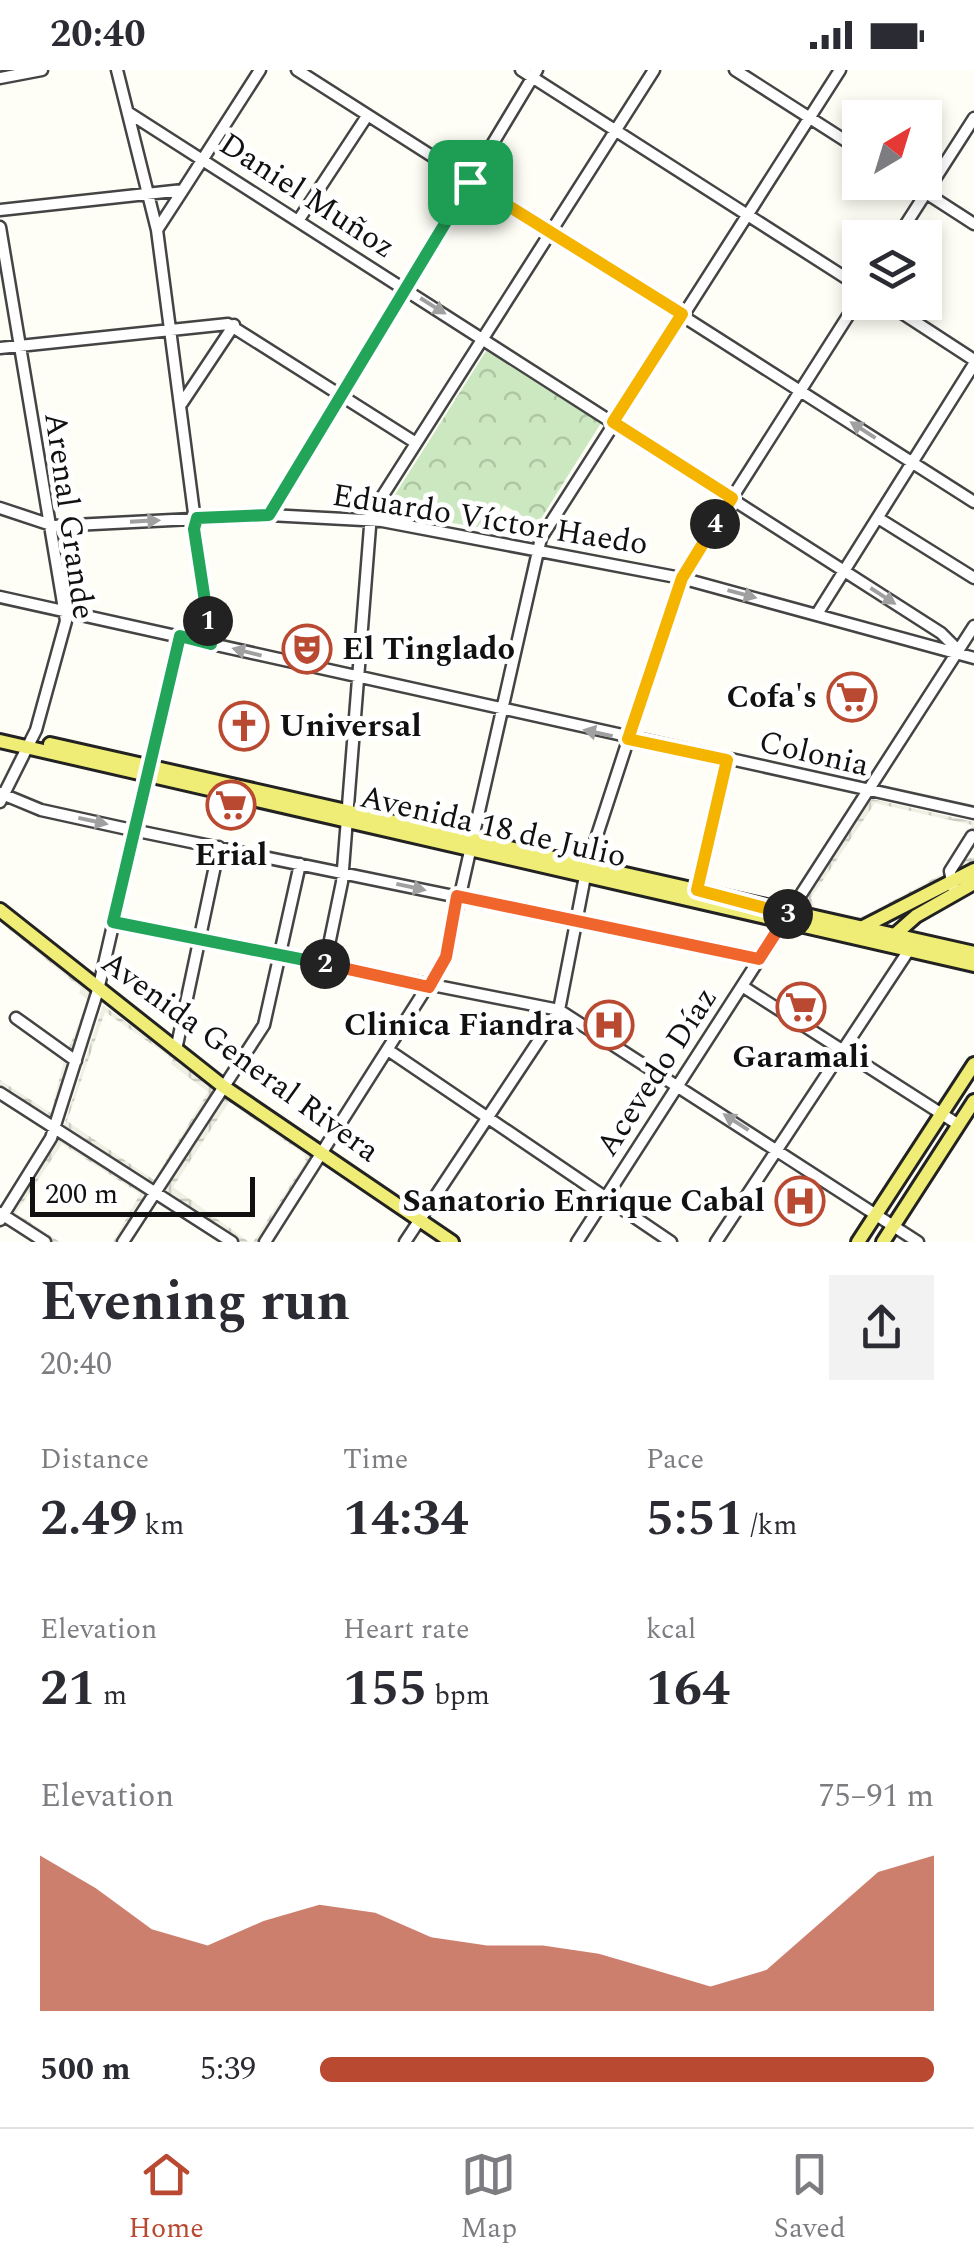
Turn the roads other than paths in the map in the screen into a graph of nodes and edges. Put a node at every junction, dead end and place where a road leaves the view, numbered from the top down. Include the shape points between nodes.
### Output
1 (42, 70) edge
2 (117, 70) edge
3 (260, 70) edge
4 (296, 70) edge
5 (520, 70) edge
6 (654, 70) edge
7 (735, 70) edge
8 (840, 70) edge
9 (535, 74) edge
10 (0, 78) edge
11 (129, 113) junction
12 (366, 116) junction
13 (810, 117) junction
14 (974, 118) edge
15 (615, 130) junction
16 (842, 138) edge
17 (204, 160) junction
18 (942, 167) edge
19 (470, 182) junction
20 (184, 190) junction
21 (148, 194) junction
22 (936, 200) edge
23 (0, 210) edge
24 (746, 214) junction
25 (298, 222) junction
26 (974, 224) edge
27 (0, 227) edge
28 (157, 230) junction
29 (552, 231) junction
30 (842, 275) edge
31 (406, 290) junction
32 (682, 314) junction
33 (845, 320) edge
34 (911, 320) edge
35 (234, 325) junction
36 (172, 328) junction
37 (484, 338) junction
38 (18, 346) junction
39 (0, 348) edge
40 (974, 362) edge
41 (800, 391) junction
42 (342, 396) junction
43 (182, 402) junction
44 (613, 422) junction
45 (416, 443) junction
46 (913, 463) junction
47 (732, 498) junction
48 (974, 502) edge
49 (0, 508) edge
50 (269, 515) junction
51 (197, 518) junction
52 (878, 518) junction
53 (370, 520) junction
54 (48, 524) junction
55 (538, 549) junction
56 (844, 571) junction
57 (682, 578) junction
58 (974, 578) edge
59 (0, 597) edge
60 (64, 610) junction
61 (817, 614) junction
62 (974, 626) edge
63 (180, 636) junction
64 (211, 644) junction
65 (959, 652) junction
66 (974, 658) edge
67 (357, 679) junction
68 (500, 711) junction
69 (0, 732) edge
70 (628, 739) junction
71 (0, 741) edge
72 (28, 743) junction
73 (727, 760) junction
74 (148, 771) junction
75 (867, 792) junction
76 (1, 796) edge
77 (972, 814) edge
78 (347, 817) junction
79 (135, 830) junction
80 (972, 836) edge
81 (469, 844) junction
82 (219, 848) junction
83 (300, 864) junction
84 (974, 870) edge
85 (587, 871) junction
86 (342, 872) junction
87 (974, 883) edge
88 (954, 887) junction
89 (697, 890) junction
90 (457, 896) junction
91 (927, 908) junction
92 (0, 910) edge
93 (787, 916) junction
94 (577, 921) junction
95 (113, 922) junction
96 (863, 927) junction
97 (199, 938) junction
98 (890, 939) junction
99 (914, 945) junction
100 (974, 953) edge
101 (281, 955) junction
102 (759, 959) junction
103 (325, 964) junction
104 (974, 965) edge
105 (742, 986) junction
106 (429, 987) junction
107 (98, 990) junction
108 (559, 1010) junction
109 (16, 1018) dead end
110 (842, 1048) junction
111 (176, 1050) junction
112 (388, 1050) junction
113 (76, 1061) junction
114 (974, 1064) edge
115 (679, 1086) junction
116 (224, 1087) junction
117 (0, 1094) edge
118 (974, 1100) edge
119 (942, 1113) junction
120 (487, 1118) junction
121 (958, 1125) junction
122 (54, 1128) junction
123 (776, 1149) junction
124 (322, 1153) junction
125 (156, 1193) junction
126 (606, 1198) junction
127 (876, 1214) junction
128 (1, 1216) edge
129 (420, 1220) junction
130 (894, 1225) junction
131 (44, 1242) edge
132 (124, 1242) edge
133 (232, 1242) edge
134 (265, 1242) edge
135 (405, 1242) edge
136 (452, 1242) edge
137 (577, 1242) edge
138 (671, 1242) edge
139 (716, 1242) edge
140 (858, 1242) edge
141 (883, 1242) edge
142 (918, 1242) edge

1 - 10 street
2 - 11 street
3 - 17 street
4 - 12 street
5 - 9 street
6 - 15 street
7 - 13 street
8 - 13 street
9 - 15 street
9 - 19 street
11 - 17 street, Daniel Muñoz
11 - 21 street
12 - 19 street
12 - 25 street
13 - 16 street
13 - 24 street
14 - 18 street
15 - 24 street
15 - 29 street
17 - 20 street
17 - 25 street, Daniel Muñoz
19 - 29 street
19 - 31 street
20 - 21 street
20 - 28 street
21 - 23 street
21 - 28 street
22 - 26 street
24 - 30 street
24 - 32 street
25 - 31 street, Daniel Muñoz
27 - 38 street, Arenal Grande
28 - 36 street
29 - 32 street
29 - 37 street
31 -> 37 street, Daniel Muñoz
31 - 42 street
32 - 41 street
32 - 44 street
33 - 41 street
34 - 40 street
35 - 36 street
35 - 42 street
35 - 43 street
36 - 38 street
36 - 43 street
37 - 44 street, Daniel Muñoz
37 - 45 street
38 - 39 street
38 - 54 street, Arenal Grande
40 - 46 street
46 -> 41 street
41 - 47 street
42 - 45 street
42 - 50 street
43 - 51 street
44 - 47 street, Daniel Muñoz
44 - 55 street
45 - 53 street
46 - 48 street
46 - 52 street
47 - 56 street, Daniel Muñoz
47 - 57 street
49 - 54 street
50 - 51 street, Eduardo Víctor Haedo
50 - 53 street, Eduardo Víctor Haedo
54 -> 51 street, Eduardo Víctor Haedo
51 - 64 street
52 - 56 street
52 - 58 street
53 - 55 street, Eduardo Víctor Haedo
53 - 67 street
54 - 60 street, Arenal Grande
55 - 57 street, Eduardo Víctor Haedo
55 - 68 street
56 - 61 street
56 -> 65 street, Daniel Muñoz via 942,633
57 -> 61 street, Eduardo Víctor Haedo
57 - 70 street
59 - 60 street, Colonia
60 - 63 street, Colonia
60 - 72 street, Arenal Grande via 66,625
61 - 65 street, Eduardo Víctor Haedo
62 - 65 street, Acevedo Díaz
63 - 64 street, Colonia
63 - 74 street
67 -> 64 street, Colonia
65 - 66 street, Eduardo Víctor Haedo
65 - 75 street, Acevedo Díaz
67 - 68 street, Colonia
67 - 78 street
70 -> 68 street, Colonia
68 - 81 street
69 - 72 main road, Avenida 18 de Julio
70 - 73 street, Colonia
70 - 85 street
71 - 72 main road, Avenida 18 de Julio
72 - 74 main road, Avenida 18 de Julio
72 - 76 street, Arenal Grande
73 - 75 street, Colonia
73 - 89 street
74 - 78 main road, Avenida 18 de Julio
74 - 79 street
75 - 77 street, Colonia
75 - 93 street, Acevedo Díaz
76 -> 79 street
78 - 81 main road, Avenida 18 de Julio
78 - 86 street
79 - 82 street
79 - 95 street
80 - 88 street via 950,871
81 - 85 main road, Avenida 18 de Julio
81 - 90 street
82 - 83 street
82 - 97 street
83 - 86 street
83 - 101 street
84 - 88 main road
85 - 89 main road, Avenida 18 de Julio
85 - 93 main road, Avenida 18 de Julio
85 - 94 street
86 -> 90 street
86 - 103 street
87 - 88 main road
88 - 91 main road
88 - 96 main road
89 - 93 main road, Avenida 18 de Julio
90 - 94 street
90 - 106 street via 446,957
91 - 98 main road
91 - 99 main road
92 - 107 main road, Avenida General Rivera
93 - 96 main road, Avenida 18 de Julio
93 - 98 main road, Avenida 18 de Julio
93 - 102 street, Acevedo Díaz
94 - 102 street
94 - 108 street
95 - 97 street
95 - 107 street
96 - 98 main road, Avenida 18 de Julio
97 - 101 street
97 - 111 street
98 - 99 main road, Avenida 18 de Julio
99 - 100 main road, Avenida 18 de Julio
99 - 104 main road, Avenida 18 de Julio
99 - 110 street
101 - 103 street
101 - 116 street via 266,1020
102 - 105 street, Acevedo Díaz
103 - 106 street
105 - 110 street
105 - 115 street, Acevedo Díaz
106 - 108 street
106 - 112 street
107 - 111 main road, Avenida General Rivera
107 - 113 street
108 - 115 street
108 - 120 street
109 - 113 street
110 - 119 street
110 - 123 street
111 - 116 main road, Avenida General Rivera
112 - 120 street
112 - 124 street
113 - 122 street
114 - 119 main road
123 -> 115 street
115 - 126 street, Acevedo Díaz
116 - 124 main road, Avenida General Rivera
116 - 125 street
117 - 122 street
118 - 121 main road
119 - 121 street
119 - 127 main road
120 - 126 street
120 - 129 street
121 - 130 main road
122 - 125 street
122 - 128 street
123 - 127 street
123 - 139 street
124 - 129 main road, Avenida General Rivera
124 - 134 street
125 - 132 street
125 - 133 street
126 - 137 street, Acevedo Díaz
126 - 138 street
127 - 130 street
127 - 140 main road
128 - 131 street
129 - 135 street
129 - 136 main road, Avenida General Rivera
130 - 141 main road
130 - 142 street

